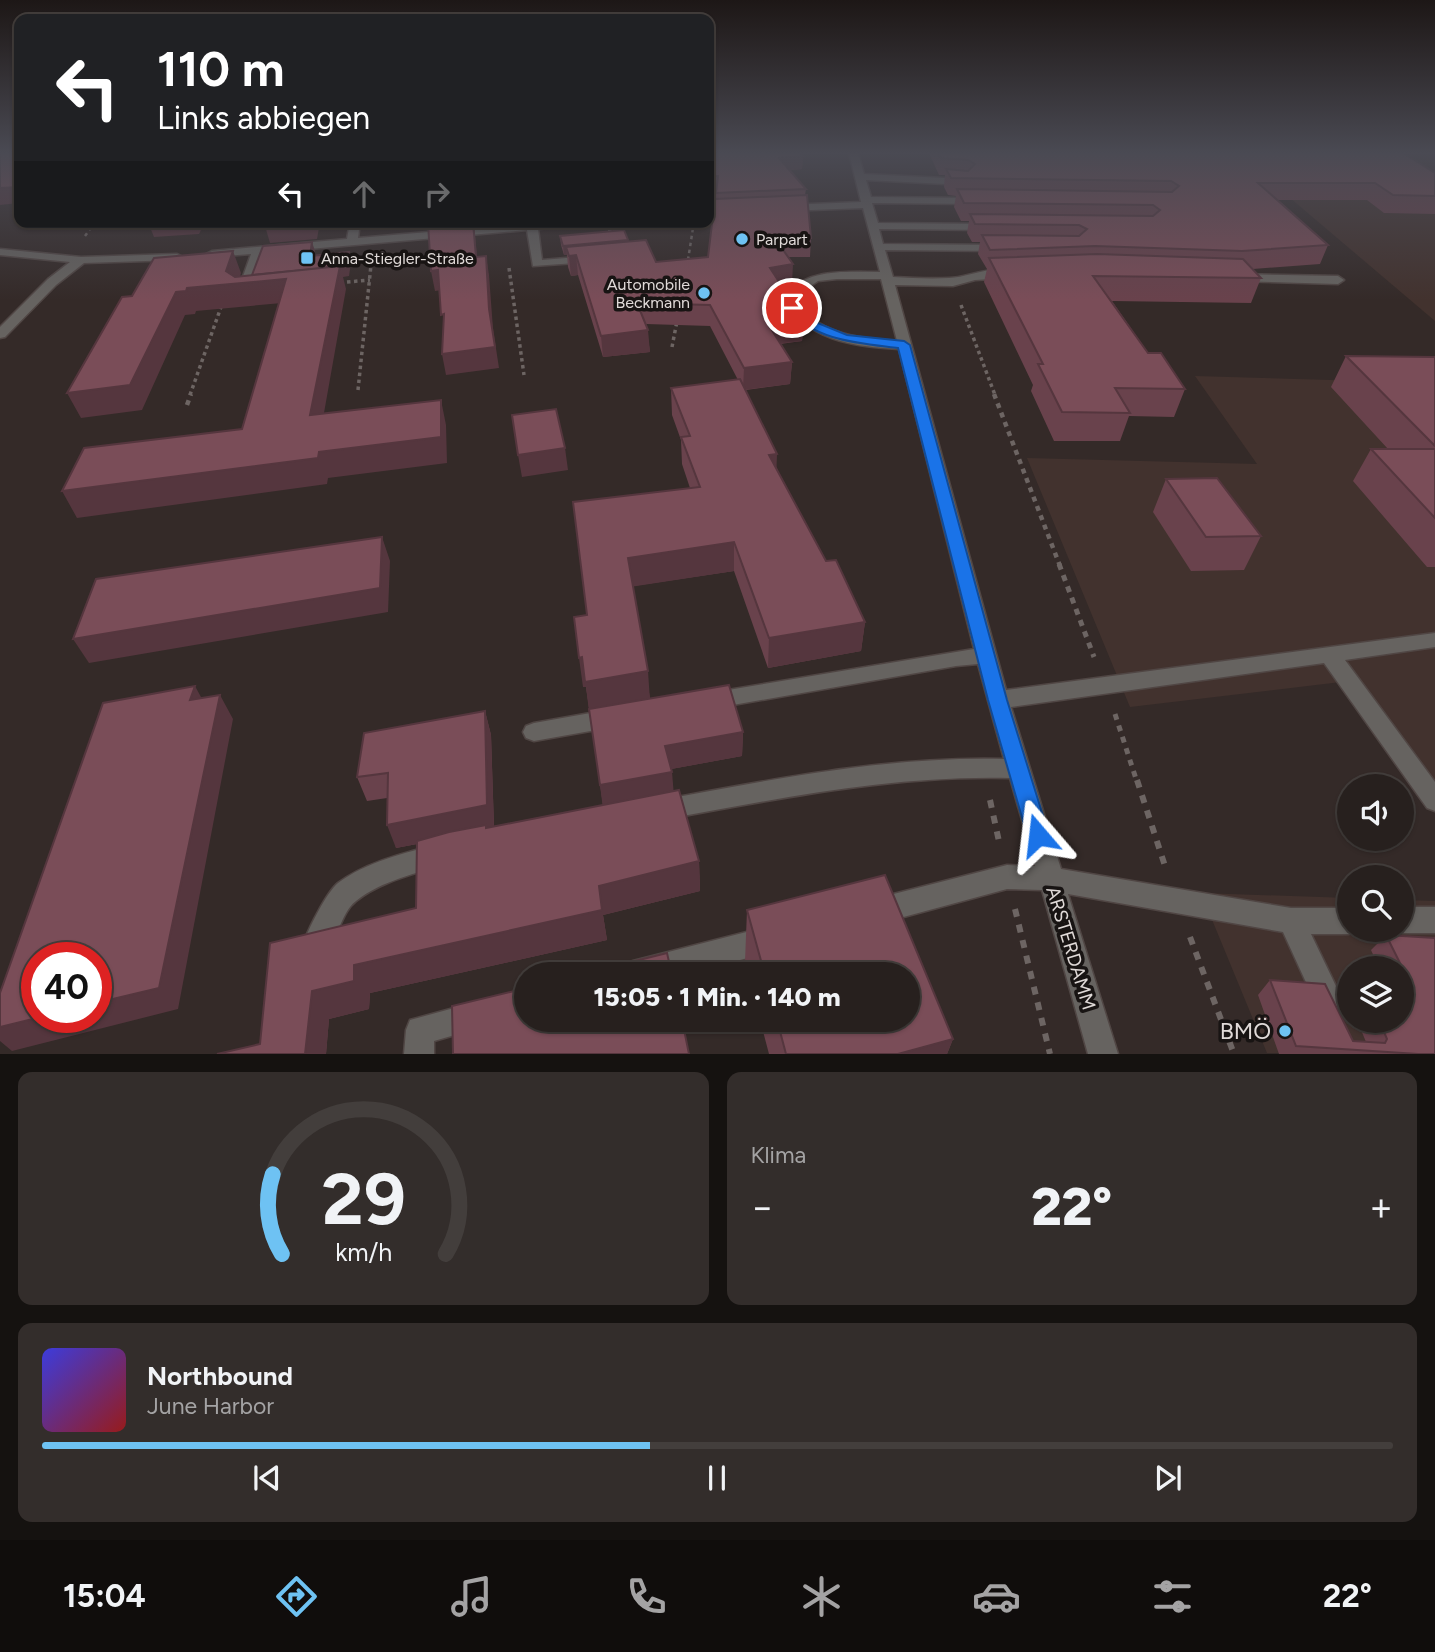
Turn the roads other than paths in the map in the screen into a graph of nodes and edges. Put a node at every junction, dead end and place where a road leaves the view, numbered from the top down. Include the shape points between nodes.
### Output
1 (863, 202) edge
2 (866, 202) edge
3 (777, 208) edge
4 (750, 209) edge
5 (714, 212) edge
6 (872, 226) junction
7 (1002, 227) edge
8 (354, 228) edge
9 (520, 228) edge
10 (532, 228) edge
11 (352, 242) junction
12 (878, 247) junction
13 (1011, 248) edge
14 (258, 251) junction
15 (0, 252) edge
16 (202, 255) edge
17 (188, 256) edge
18 (605, 258) edge
19 (81, 260) junction
20 (1015, 274) edge
21 (1219, 277) edge
22 (886, 279) junction
23 (1338, 280) dead end
24 (256, 291) edge
25 (0, 334) edge
26 (904, 345) junction
27 (1435, 639) edge
28 (1329, 654) junction
29 (986, 656) junction
30 (998, 700) junction
31 (684, 706) edge
32 (629, 715) edge
33 (534, 732) dead end
34 (1018, 769) junction
35 (1435, 801) edge
36 (634, 815) edge
37 (459, 849) edge
38 (1051, 880) junction
39 (847, 919) edge
40 (1414, 920) edge
41 (1435, 920) edge
42 (1291, 921) junction
43 (1337, 921) edge
44 (793, 933) edge
45 (318, 939) edge
46 (683, 962) edge
47 (500, 1010) edge
48 (1337, 1017) edge
49 (419, 1054) edge
50 (1103, 1054) edge

1 - 3 street
2 - 6 street, ARSTERDAMM
4 - 5 street
6 - 7 street
6 - 12 street, ARSTERDAMM
8 - 11 street
9 - 11 street
10 - 18 street via 537,264
11 - 14 street
12 - 13 street
12 - 22 street, ARSTERDAMM
14 - 16 street
14 - 24 street via 243,293
15 - 19 street
17 - 19 street
19 - 25 street
20 - 22 street via 953,282
21 - 23 street
22 - 26 street, ARSTERDAMM
22 - 26 street via 816,278 789,295 792,308 811,325 845,338
26 - 29 street, ARSTERDAMM
27 - 28 street
28 - 30 street
28 - 35 street
29 - 30 street, ARSTERDAMM
29 - 31 street
30 - 34 street, ARSTERDAMM
32 - 33 street
34 - 36 street via 983,767 835,779
34 - 38 street, ARSTERDAMM
37 - 45 street via 393,868 345,893
38 - 39 street via 1007,877
38 - 42 street
38 - 50 street, ARSTERDAMM
40 - 41 street
42 - 43 street
42 - 48 street
44 - 46 street
47 - 49 street via 420,1030

